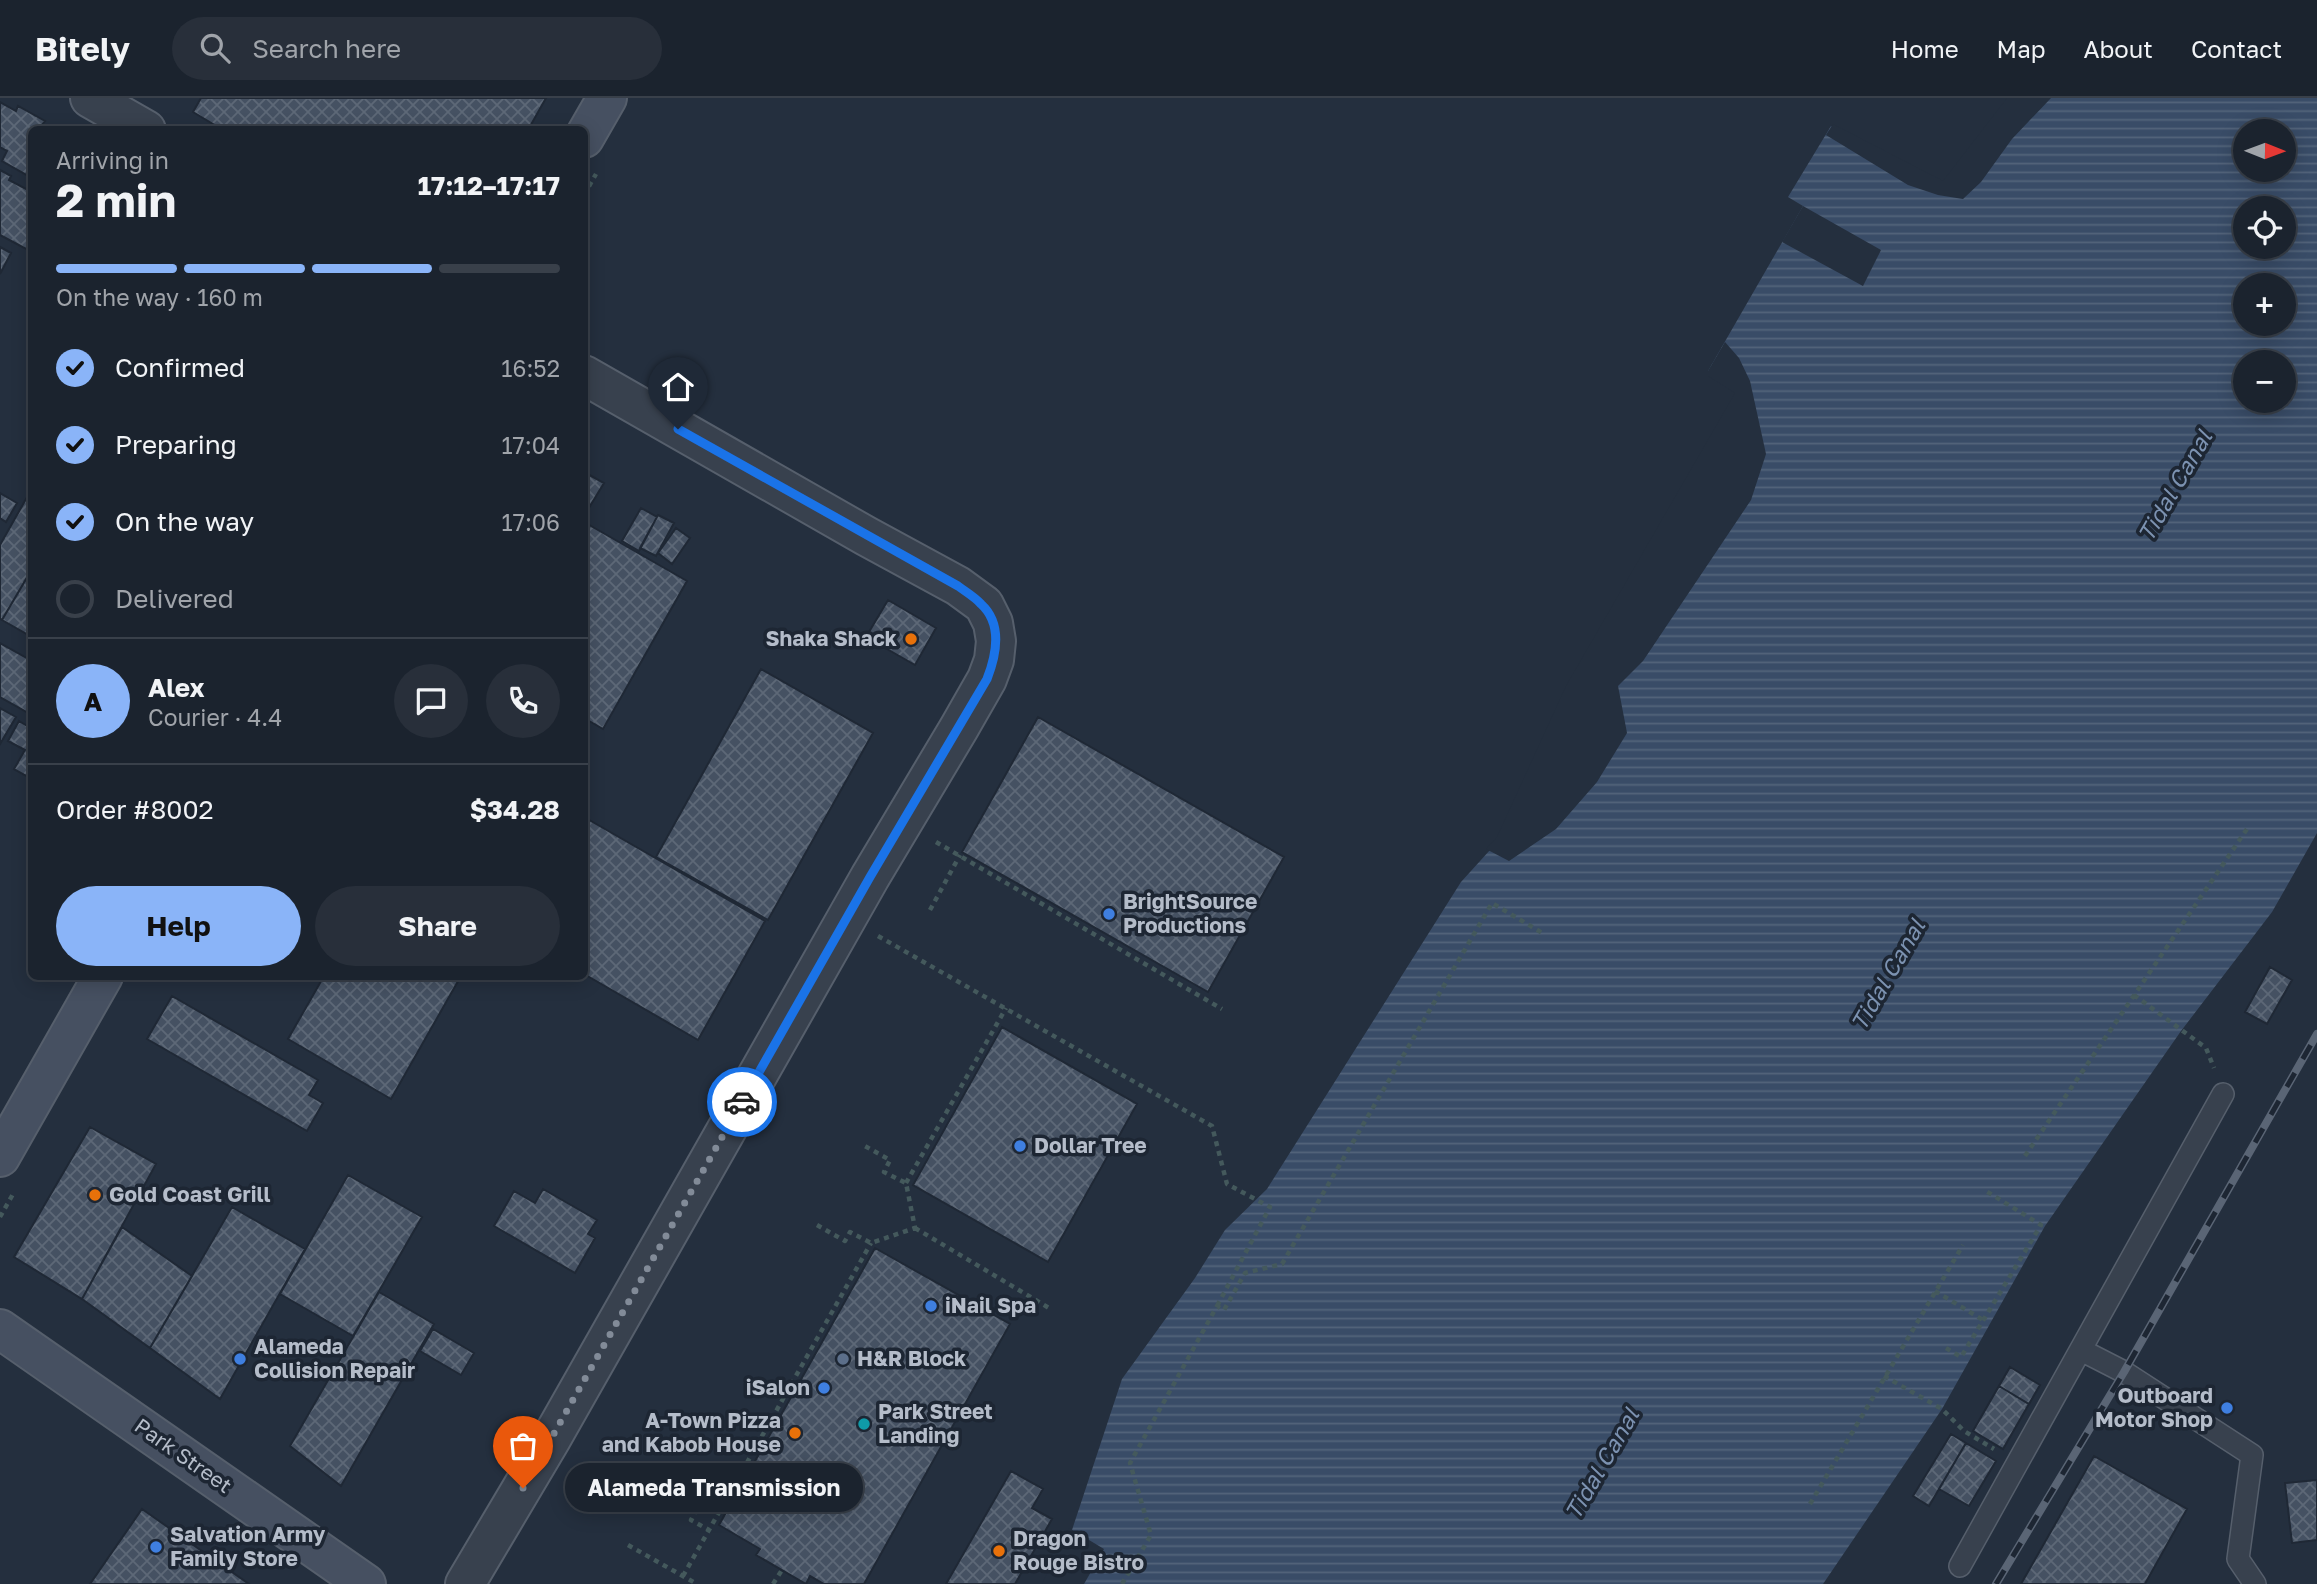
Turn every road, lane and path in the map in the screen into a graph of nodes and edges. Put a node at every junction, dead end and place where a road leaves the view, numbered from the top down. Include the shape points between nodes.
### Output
1 (90, 98) edge
2 (607, 98) edge
3 (139, 126) edge
4 (588, 131) edge
5 (588, 377) edge
6 (902, 823) junction
7 (2247, 829) dead end
8 (960, 855) junction
9 (930, 910) dead end
10 (846, 919) junction
11 (1544, 934) dead end
12 (101, 980) edge
13 (2134, 995) junction
14 (1006, 1008) junction
15 (1222, 1009) dead end
16 (2223, 1094) joint
17 (863, 1146) dead end
18 (2025, 1156) dead end
19 (0, 1157) edge
20 (906, 1183) junction
21 (1986, 1191) dead end
22 (817, 1225) dead end
23 (915, 1228) junction
24 (872, 1243) junction
25 (1963, 1245) dead end
26 (1935, 1291) junction
27 (1217, 1306) junction
28 (1049, 1308) dead end
29 (1983, 1321) junction
30 (0, 1329) edge
31 (1946, 1348) dead end
32 (2081, 1350) junction
33 (1884, 1376) junction
34 (2017, 1463) junction
35 (660, 1490) dead end
36 (1810, 1504) dead end
37 (709, 1530) junction
38 (628, 1545) dead end
39 (1959, 1566) dead end
40 (782, 1570) dead end
41 (683, 1576) junction
42 (366, 1584) edge
43 (465, 1584) edge
44 (697, 1584) edge
45 (773, 1584) edge
46 (1122, 1584) edge
47 (2255, 1584) edge

1 - 3 street
2 - 4 main road
5 - 6 street via 958,586 984,605 993,623 995,660
6 - 8 path
6 - 10 street
7 - 13 path
8 - 9 path
8 - 15 path
10 - 14 path
10 - 43 street
11 - 27 path via 1492,902 1282,1264 1245,1273 1224,1310
12 - 19 main road
13 - 16 path via 2206,1048
13 - 18 path
14 - 20 path
14 - 27 path via 1212,1126 1227,1184 1270,1207
16 - 32 lane
17 - 20 path via 890,1160 884,1172
20 - 23 path
21 - 29 path via 2041,1226
22 - 24 path via 845,1241 850,1232
23 - 24 path
23 - 28 path
24 - 37 path
25 - 26 path
26 - 29 path
26 - 33 path
27 - 46 path via 1130,1464 1151,1535
29 - 31 path via 1961,1357
30 - 42 main road, Park Street
32 - 34 lane
32 - 47 lane via 2124,1372 2252,1455 2238,1559
33 - 34 path via 1942,1409 1964,1431
33 - 36 path
34 - 39 lane
35 - 37 path via 696,1510 691,1520
37 - 41 path
38 - 41 path
40 - 45 path
41 - 44 path

